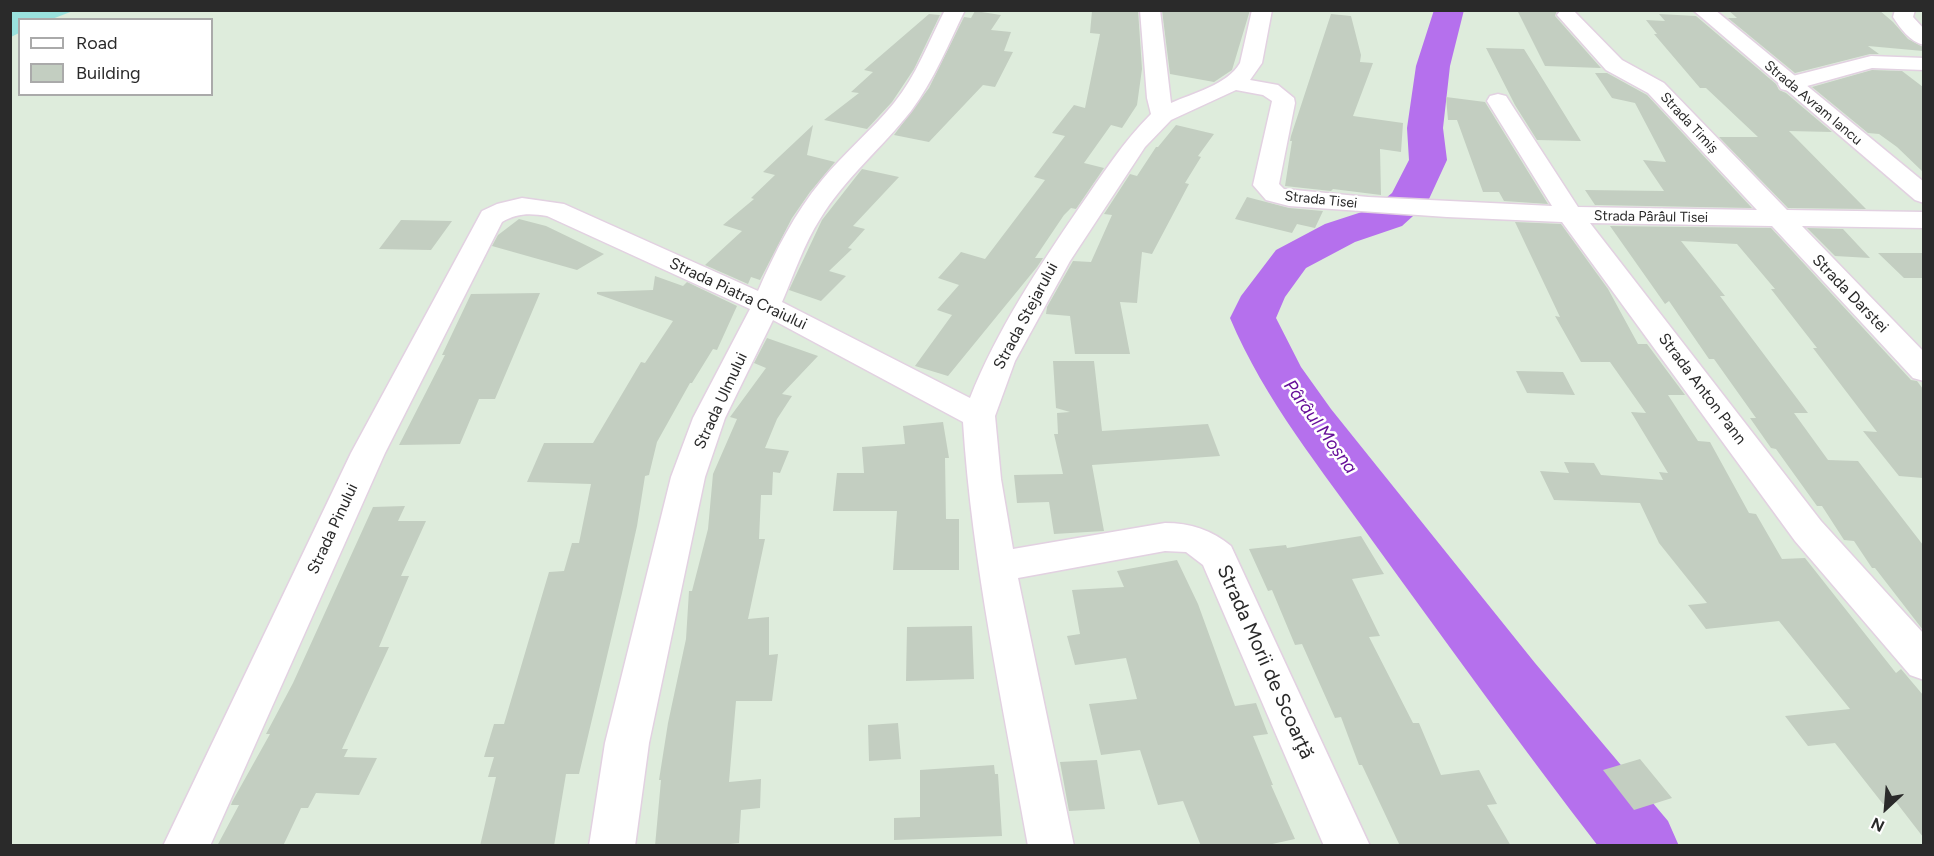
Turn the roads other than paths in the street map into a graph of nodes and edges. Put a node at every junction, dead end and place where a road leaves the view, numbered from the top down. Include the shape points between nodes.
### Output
1 (955, 10) edge
2 (1150, 10) edge
3 (1262, 10) edge
4 (1702, 10) edge
5 (1905, 10) edge
6 (1567, 15) dead end
7 (1923, 39) edge
8 (1923, 64) edge
9 (1242, 73) junction
10 (1789, 84) junction
11 (1498, 102) dead end
12 (1163, 115) junction
13 (1923, 195) edge
14 (1379, 206) joint
15 (1571, 216) junction
16 (491, 218) joint
17 (1777, 218) junction
18 (1923, 220) edge
19 (766, 305) junction
20 (1923, 371) edge
21 (979, 416) junction
22 (997, 567) junction
23 (1923, 663) edge
24 (186, 846) edge
25 (612, 846) edge
26 (1051, 846) edge
27 (1347, 846) edge

1 - 19 street, Strada Ulmului via 921,79 902,107 808,216
2 - 12 street
3 - 9 street
4 - 10 street, Strada Avram Iancu
5 - 7 street via 1903,17
6 - 17 street, Strada Timiș via 1614,65 1656,88
8 - 10 street via 1871,62
9 - 12 street, Strada Stejarului
9 - 14 street, Strada Tisei via 1279,94 1284,103 1266,185 1269,190 1289,198
10 - 13 street, Strada Avram Iancu
11 - 15 street, Strada Anton Pann
12 - 21 street, Strada Stejarului via 1136,141 1056,261 1000,361
14 - 15 street, Strada Pârâul Tisei
15 - 17 street, Strada Pârâul Tisei
15 - 23 street, Strada Anton Pann via 1808,531
16 - 19 street, Strada Piatra Craiului via 500,211 527,204 555,210
16 - 24 street, Strada Pinului via 368,453
17 - 18 street, Strada Pârâul Tisei
17 - 20 street, Strada Darstei
19 - 21 street, Strada Piatra Craiului
19 - 25 street, Strada Ulmului via 709,418 688,477 627,743
21 - 22 street, Strada Stejarului
22 - 26 street, Strada Stejarului
22 - 27 street, Strada Morii de Scoarţă via 1165,537 1188,537 1206,546 1218,556

